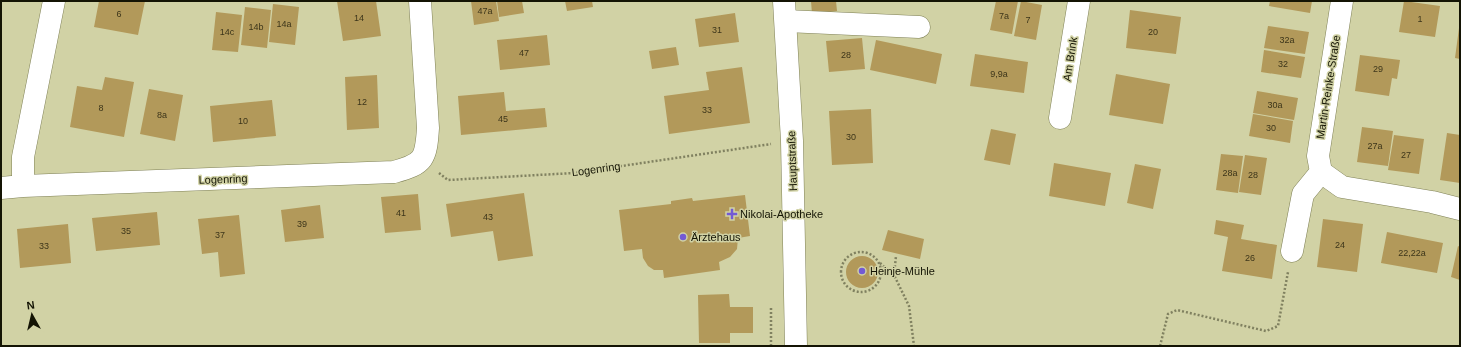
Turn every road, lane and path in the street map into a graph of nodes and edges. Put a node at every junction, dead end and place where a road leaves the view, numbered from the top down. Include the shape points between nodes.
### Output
1 (54, 1) edge
2 (420, 1) edge
3 (1079, 1) edge
4 (1342, 1) edge
5 (785, 11) edge
6 (919, 27) dead end
7 (1060, 118) dead end
8 (776, 143) dead end
9 (421, 162) junction
10 (1322, 172) junction
11 (23, 186) junction
12 (1, 188) edge
13 (1460, 209) edge
14 (1292, 251) joint
15 (896, 256) dead end
16 (877, 260) junction
17 (894, 275) junction
18 (796, 346) edge
19 (914, 346) edge
20 (1160, 346) edge

1 - 11 street via 23,156
2 - 9 street via 428,128 427,146
3 - 7 street, Am Brink
4 - 10 street, Martin-Reinke-Straße via 1318,156
5 - 6 street
5 - 18 street, Hauptstraße via 793,173
8 - 9 path, Logenring via 574,172 448,180
9 - 11 street, Logenring via 394,172
10 - 13 street via 1342,187
10 - 14 street via 1303,194
11 - 12 street, Logenring
14 - 20 path via 1278,326 1266,331 1177,310 1168,314
15 - 17 path
16 - 16 path via 866,253 848,257 842,268 846,286 858,292 872,290 882,272
16 - 17 path
17 - 19 path via 909,306

